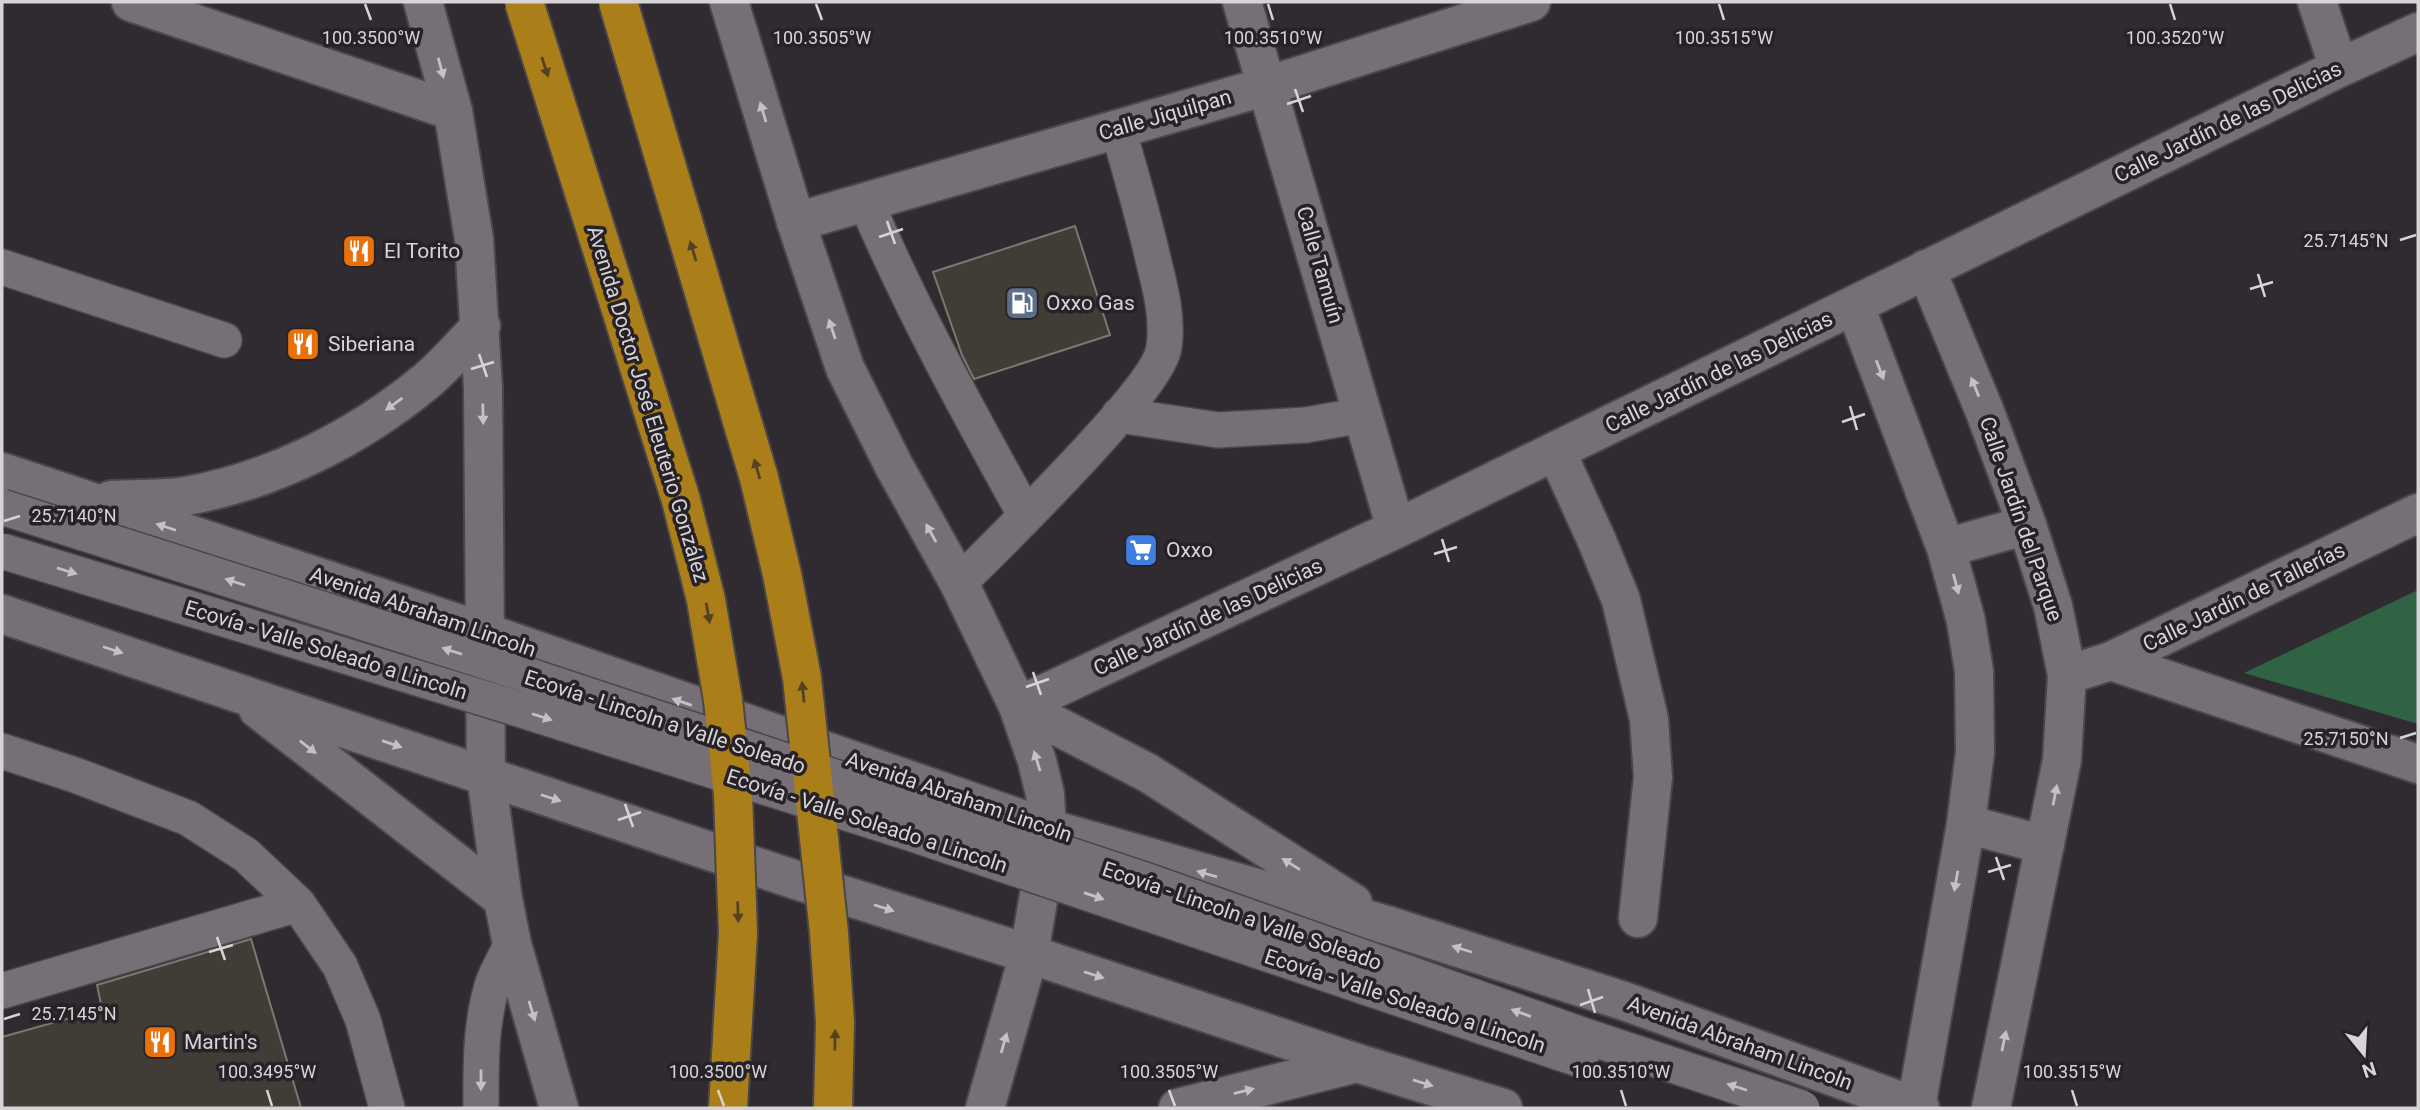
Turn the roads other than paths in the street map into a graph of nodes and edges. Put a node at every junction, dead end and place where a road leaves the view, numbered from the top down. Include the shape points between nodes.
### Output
1 (131, 2) edge
2 (423, 2) edge
3 (524, 2) edge
4 (618, 2) edge
5 (729, 2) edge
6 (1242, 2) edge
7 (1531, 2) edge
8 (2317, 2) edge
9 (2418, 32) edge
10 (2339, 68) junction
11 (1267, 86) junction
12 (453, 111) junction
13 (1118, 129) junction
14 (866, 202) junction
15 (796, 222) junction
16 (2, 267) edge
17 (1926, 269) junction
18 (1855, 306) junction
19 (481, 326) junction
20 (224, 340) dead end
21 (1119, 415) junction
22 (1363, 415) junction
23 (1556, 451) junction
24 (2, 472) edge
25 (85, 501) junction
26 (2, 507) edge
27 (2418, 513) edge
28 (1026, 516) junction
29 (2027, 525) junction
30 (1396, 529) junction
31 (1946, 548) junction
32 (2, 551) edge
33 (959, 583) junction
34 (2, 614) edge
35 (487, 633) junction
36 (2111, 661) junction
37 (2067, 675) junction
38 (235, 690) junction
39 (1018, 706) junction
40 (2, 751) edge
41 (2418, 764) edge
42 (486, 776) junction
43 (1966, 824) junction
44 (1047, 828) junction
45 (2045, 845) junction
46 (503, 899) junction
47 (298, 904) junction
48 (1638, 918) dead end
49 (1390, 926) junction
50 (512, 944) junction
51 (1030, 954) junction
52 (2, 991) edge
53 (1357, 1063) junction
54 (1490, 1106) edge
55 (387, 1108) edge
56 (481, 1108) edge
57 (559, 1108) edge
58 (728, 1108) edge
59 (833, 1108) edge
60 (985, 1108) edge
61 (1178, 1108) edge
62 (1727, 1108) edge
63 (1801, 1108) edge
64 (1918, 1108) edge
65 (1991, 1108) edge

1 - 12 street
2 -> 12 street
3 -> 58 highway, Avenida Doctor José Eleuterio González, bridge via 681,500 706,600 723,700 734,823 738,933
59 -> 4 highway, bridge via 835,1022 829,933 802,678 782,574 756,465
15 -> 5 street
6 - 11 street, Calle Tamuín
7 - 11 street, Calle Jiquilpan
8 - 10 street
9 - 10 street, Calle Jardín de las Delicias
10 - 17 street, Calle Jardín de las Delicias
11 - 13 street, Calle Jiquilpan
11 - 22 street, Calle Tamuín
12 - 19 street via 474,239
13 - 14 street, Calle Jiquilpan
13 - 21 lane via 1164,303 1164,350 1144,387
14 - 15 street, Calle Jiquilpan
14 - 28 lane via 952,382
33 -> 15 street via 845,368
16 - 20 lane
17 - 18 street, Calle Jardín de las Delicias
29 -> 17 street, Calle Jardín del Parque
18 - 23 street, Calle Jardín de las Delicias
18 -> 31 street
19 -> 25 street via 425,382 359,429 299,460 237,485 183,496
19 -> 35 street
21 - 22 lane via 1218,430 1306,425
21 - 28 lane
22 - 30 street, Calle Tamuín
23 - 30 street, Calle Jardín de las Delicias
23 - 48 street via 1621,600 1649,719 1653,777
24 - 25 street, Avenida Abraham Lincoln
35 -> 25 street, Avenida Abraham Lincoln
63 -> 26 lane, Ecovía - Lincoln a Valle Soleado, bridge via 1148,881
27 - 36 street, Calle Jardín de Tallerías
28 - 33 lane
29 - 31 street
29 - 37 street, Calle Jardín del Parque via 2053,606
30 - 39 street, Calle Jardín de las Delicias
31 -> 43 street via 1974,671 1975,752
32 -> 62 lane, Ecovía - Valle Soleado a Lincoln, bridge via 913,834
33 - 39 street
34 -> 38 street
35 - 42 street
44 -> 35 street, Avenida Abraham Lincoln
36 - 37 street, Calle Jardín de Tallerías
36 - 41 street
45 -> 37 street, Calle Jardín del Parque via 2062,760
38 -> 42 street
38 -> 46 street
44 -> 39 street via 1043,783
49 -> 39 street via 1148,773
40 - 47 lane via 188,818 246,855
42 - 46 street
42 -> 51 street
43 - 45 street
43 -> 64 street
49 -> 44 street, Avenida Abraham Lincoln
44 - 51 street
65 -> 45 street, Calle Jardín del Parque
46 - 50 street
47 - 52 lane
47 - 55 lane via 340,966 363,1020
64 -> 49 street, Avenida Abraham Lincoln via 1624,1000
50 -> 56 lane via 486,1009
50 -> 57 street
51 -> 53 street
60 -> 51 street
53 -> 54 street
61 -> 53 street

